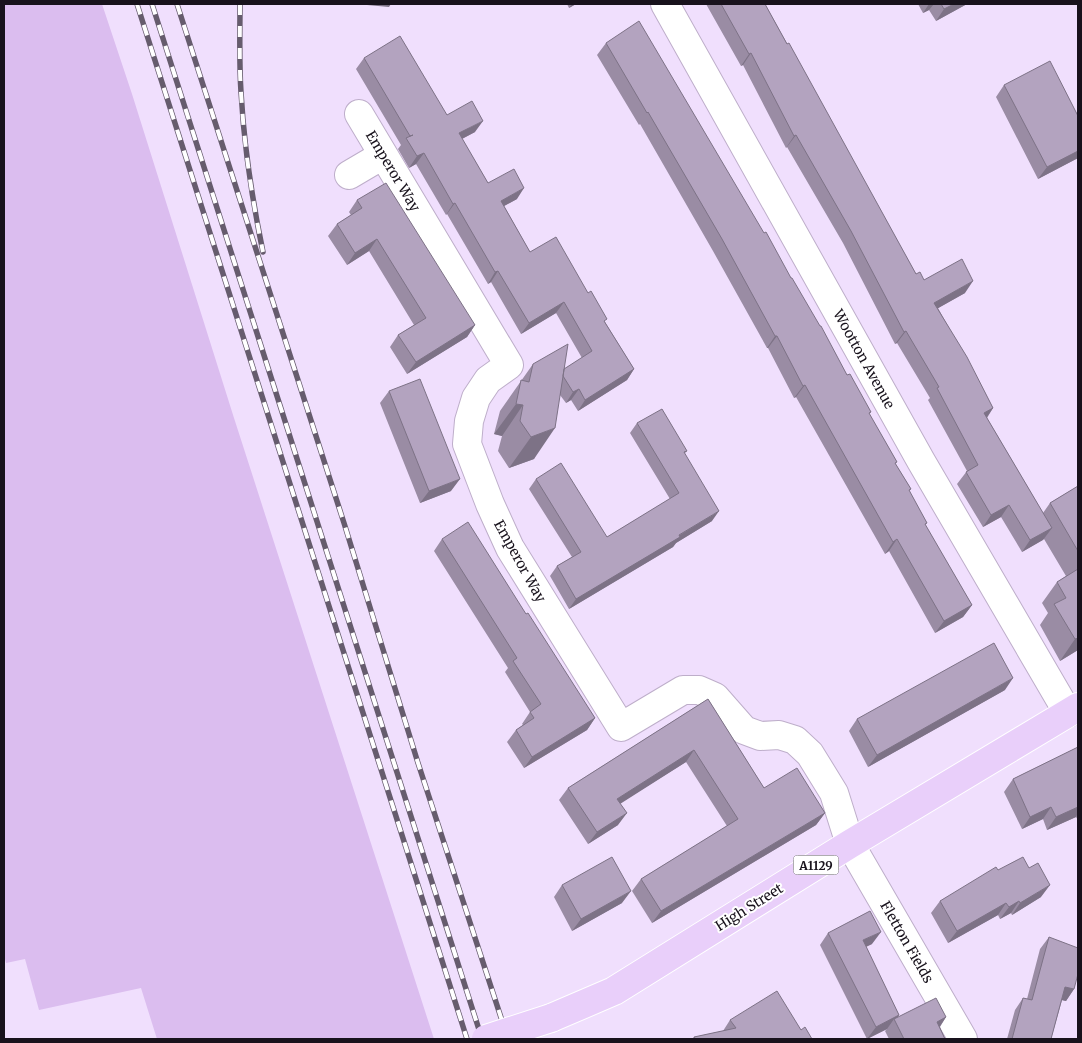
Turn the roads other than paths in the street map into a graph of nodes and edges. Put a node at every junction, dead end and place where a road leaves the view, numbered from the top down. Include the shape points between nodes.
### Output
1 (665, 4) edge
2 (359, 114) dead end
3 (383, 154) junction
4 (349, 175) dead end
5 (1073, 710) edge
6 (850, 844) junction
7 (486, 1039) edge
8 (963, 1039) edge

1 - 5 street, Wootton Avenue via 921,460
2 - 3 street, Emperor Way
3 - 4 street
3 - 6 street, Emperor Way via 509,365 488,380 476,398 469,421 467,444 490,504 510,548 621,727 683,690 699,690 715,697 744,730 760,736 779,735 795,740 810,754 834,792
5 - 6 main road, High Street / A1129
6 - 7 main road, High Street / A1129, bridge via 623,986 551,1018
6 - 8 street, Fletton Fields

